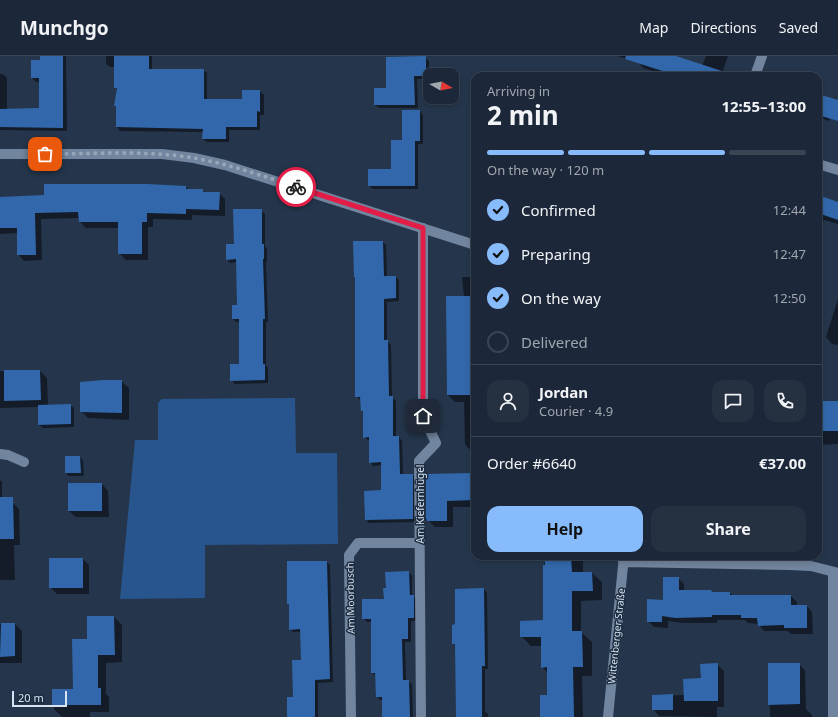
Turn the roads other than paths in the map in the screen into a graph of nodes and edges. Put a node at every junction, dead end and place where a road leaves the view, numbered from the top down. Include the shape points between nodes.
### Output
1 (762, 56) edge
2 (756, 72) edge
3 (0, 154) edge
4 (822, 165) edge
5 (838, 170) edge
6 (423, 228) junction
7 (471, 244) edge
8 (0, 454) edge
9 (24, 462) dead end
10 (420, 544) junction
11 (624, 560) edge
12 (652, 560) edge
13 (835, 572) edge
14 (351, 717) edge
15 (421, 717) edge
16 (608, 717) edge
17 (833, 717) edge

1 - 2 street
3 - 6 street via 162,154 194,158 225,165
4 - 5 street
6 - 7 street
6 - 10 street, Am Kiefernhügel via 423,416 436,443 420,461
8 - 9 street
10 - 14 street, Am Moorbusch via 358,544 349,555
10 - 15 street, Am Kiefernhügel
11 - 16 street, Wittenberger Straße
12 - 13 street via 811,566
13 - 17 street

